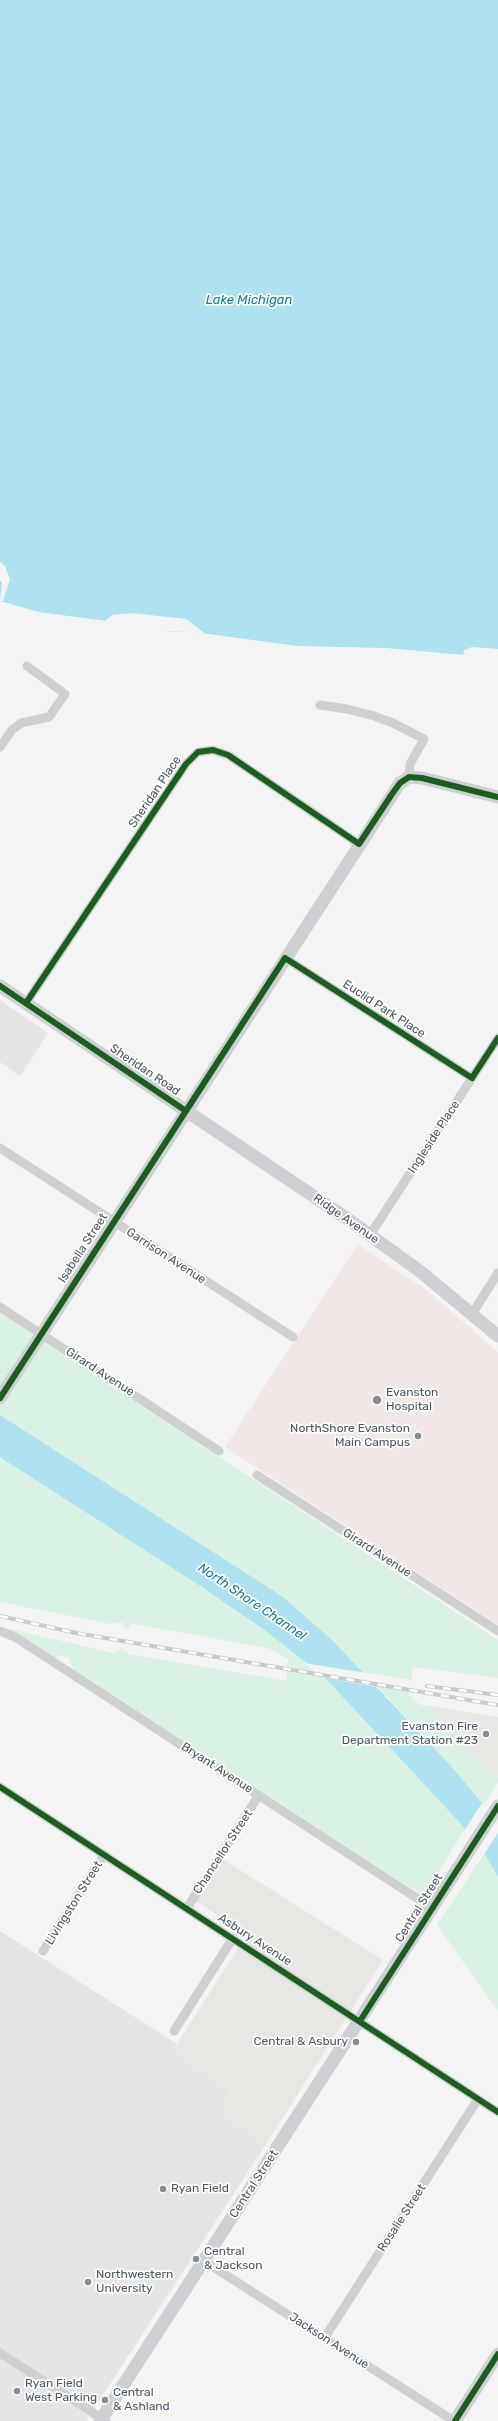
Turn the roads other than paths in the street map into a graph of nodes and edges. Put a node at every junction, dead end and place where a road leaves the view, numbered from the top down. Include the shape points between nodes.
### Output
1 (27, 666) dead end
2 (320, 705) dead end
3 (0, 747) edge
4 (409, 777) junction
5 (498, 797) edge
6 (359, 844) junction
7 (285, 958) junction
8 (0, 986) edge
9 (26, 1003) junction
10 (498, 1038) edge
11 (472, 1078) junction
12 (186, 1111) junction
13 (0, 1148) edge
14 (113, 1222) junction
15 (370, 1235) junction
16 (498, 1274) edge
17 (0, 1307) edge
18 (472, 1314) junction
19 (41, 1334) junction
20 (498, 1336) edge
21 (293, 1337) dead end
22 (0, 1398) edge
23 (219, 1451) dead end
24 (257, 1475) dead end
25 (0, 1631) edge
26 (498, 1631) edge
27 (0, 1787) edge
28 (259, 1795) junction
29 (498, 1806) edge
30 (104, 1855) junction
31 (186, 1908) junction
32 (432, 1908) junction
33 (233, 1938) junction
34 (43, 1952) dead end
35 (360, 2022) junction
36 (174, 2031) dead end
37 (478, 2099) junction
38 (498, 2112) edge
39 (204, 2261) junction
40 (325, 2337) junction
41 (0, 2353) edge
42 (498, 2354) edge
43 (103, 2420) edge
44 (454, 2421) edge

1 - 3 street via 65,694 49,717 21,723 12,730
2 - 4 street via 347,708 374,716 424,739 410,764
4 - 5 street
4 - 6 street, Sheridan Road via 400,783
6 - 7 street, Sheridan Road
6 - 9 street, Sheridan Place via 228,755 213,750 198,752 186,764
7 - 11 street, Euclid Park Place
7 - 12 street, Sheridan Road
8 - 9 street, Sheridan Road
9 - 12 street, Sheridan Road
10 - 11 street, Ingleside Place
11 - 15 street, Ingleside Place
12 - 14 street, Isabella Street
12 - 15 street, Ridge Avenue
13 - 14 street, Garrison Avenue
14 - 19 street, Isabella Street
14 - 21 street, Garrison Avenue
15 - 18 street, Ridge Avenue
16 - 18 street
17 - 19 street, Girard Avenue
18 - 20 street, Ridge Avenue
19 - 22 street, Isabella Street
19 - 23 street, Girard Avenue
24 - 26 street, Girard Avenue
25 - 28 street, Bryant Avenue via 15,1637
27 - 30 street, Asbury Avenue
28 - 31 street, Chancellor Street
28 - 32 street, Bryant Avenue
29 - 32 street, Central Street
30 - 31 street, Asbury Avenue
30 - 34 street, Livingston Street
31 - 33 street, Asbury Avenue
32 - 35 street, Central Street
33 - 35 street, Asbury Avenue
33 - 36 street
35 - 37 street, Asbury Avenue
35 - 39 street, Central Street
37 - 38 street, Asbury Avenue
37 - 40 street, Rosalie Street
39 - 40 street, Jackson Avenue
39 - 43 street, Central Street
40 - 44 street, Jackson Avenue
41 - 43 street
42 - 44 street

